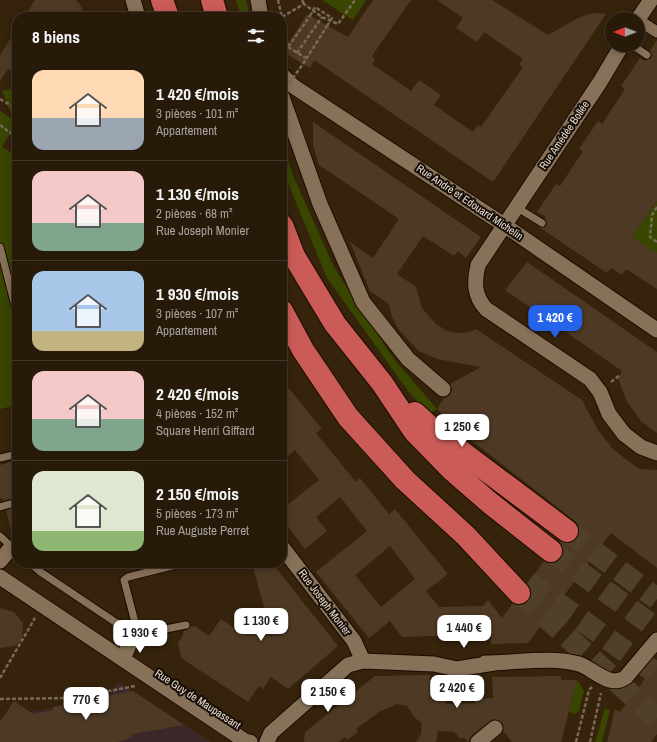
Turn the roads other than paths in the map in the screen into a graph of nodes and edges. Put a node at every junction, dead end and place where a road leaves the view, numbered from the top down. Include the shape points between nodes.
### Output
1 (133, 0) edge
2 (162, 0) edge
3 (169, 0) edge
4 (212, 0) edge
5 (258, 0) edge
6 (645, 2) edge
7 (137, 12) edge
8 (166, 12) edge
9 (173, 12) edge
10 (216, 12) edge
11 (260, 12) edge
12 (641, 12) edge
13 (645, 24) edge
14 (657, 32) edge
15 (618, 52) edge
16 (642, 52) edge
17 (647, 55) dead end
18 (287, 80) edge
19 (287, 111) edge
20 (516, 207) junction
21 (542, 223) dead end
22 (504, 225) junction
23 (287, 238) edge
24 (0, 247) edge
25 (12, 294) edge
26 (287, 320) edge
27 (657, 330) edge
28 (382, 383) junction
29 (443, 389) dead end
30 (657, 453) edge
31 (12, 455) edge
32 (0, 458) edge
33 (12, 503) edge
34 (0, 507) edge
35 (567, 532) tunnel mouth
36 (0, 536) edge
37 (11, 551) edge
38 (551, 551) tunnel mouth
39 (287, 554) edge
40 (35, 568) edge
41 (164, 568) edge
42 (0, 577) edge
43 (523, 587) tunnel mouth
44 (186, 625) dead end
45 (135, 634) junction
46 (657, 640) edge
47 (124, 656) junction
48 (363, 661) junction
49 (495, 728) dead end
50 (250, 742) edge
51 (261, 742) edge
52 (267, 742) edge
53 (274, 742) edge
54 (478, 742) edge

1 - 7 street
2 - 8 highway
3 - 9 highway
4 - 10 highway
5 - 11 street
6 - 12 street
13 - 14 street
15 - 20 street, Rue Amédée Bollée
16 - 17 lane
18 - 22 street, Rue André et Edouard Michelin
19 - 29 street via 320,204 363,302 408,358
20 - 21 lane
20 - 22 street, Rue Amédée Bollée
22 - 27 street, Rue André et Edouard Michelin
22 - 30 street, Rue Amédée Bollée via 478,265 475,279 478,301 590,379 600,392 609,414 624,434 641,447
23 - 28 highway via 294,256 334,324
24 - 25 lane
26 - 43 highway via 303,350 348,417 405,480
28 - 35 highway via 438,434
28 - 38 highway via 414,431 453,470 490,504
31 - 32 lane
33 - 34 lane
36 - 37 lane
39 - 48 street, Rue Joseph Monier via 354,641
40 - 45 lane
41 - 45 lane via 124,580
42 - 47 street, Rue Guy de Maupassant
44 - 45 lane via 153,633
45 - 47 street
46 - 48 street via 620,681 612,681 577,664 546,661 434,664
47 - 50 street, Rue Guy de Maupassant via 157,682
47 - 51 street, Rue Guy de Maupassant
48 - 52 street via 348,665 271,733
48 - 53 street via 355,672
49 - 54 street

